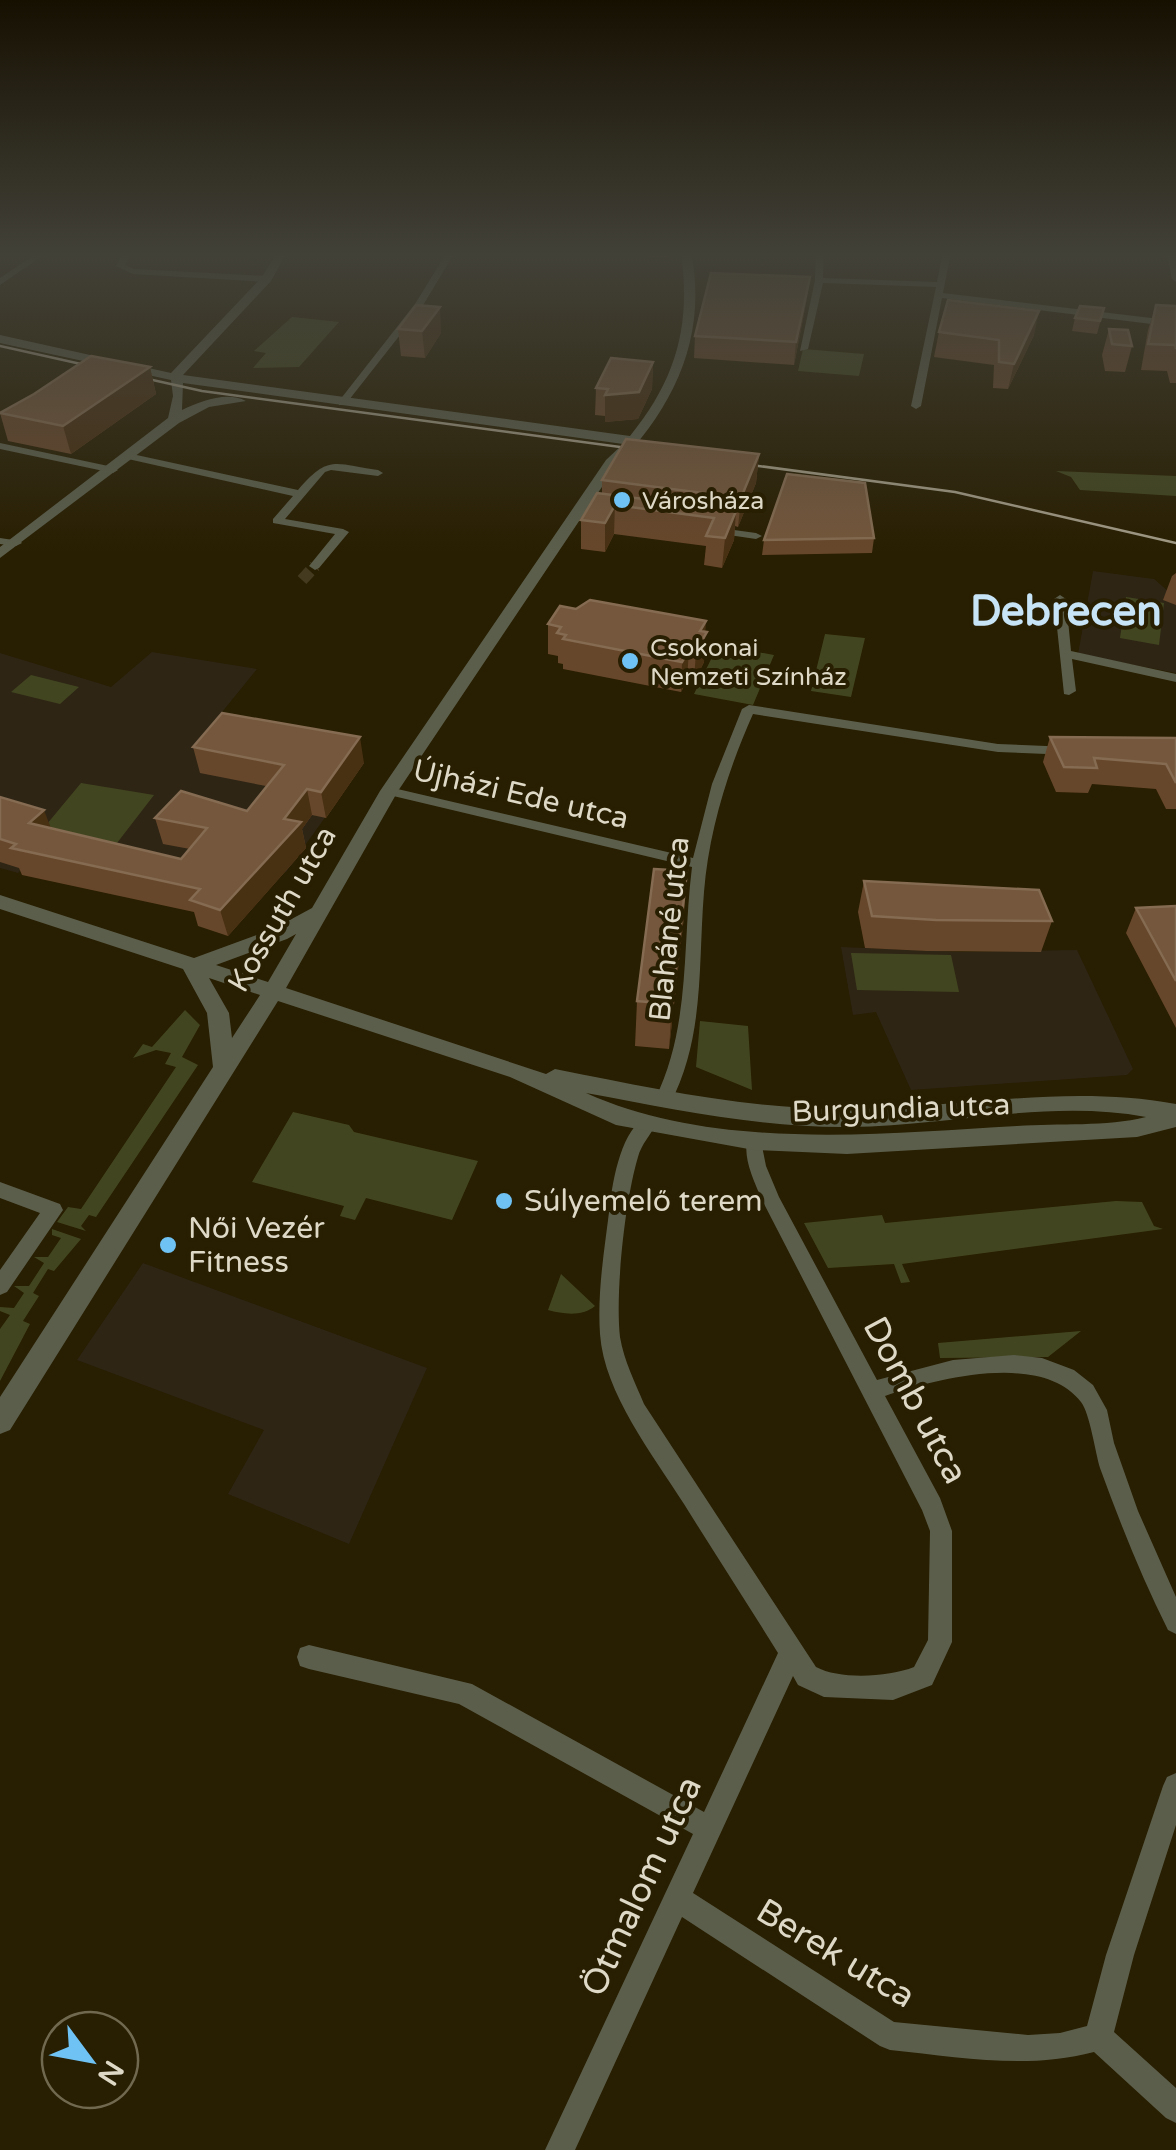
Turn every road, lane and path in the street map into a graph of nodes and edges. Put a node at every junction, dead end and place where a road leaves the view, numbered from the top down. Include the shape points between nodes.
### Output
1 (10, 352) edge
2 (59, 352) edge
3 (198, 352) edge
4 (382, 352) edge
5 (681, 352) edge
6 (927, 352) edge
7 (174, 378) junction
8 (240, 401) junction
9 (342, 403) junction
10 (916, 406) dead end
11 (174, 420) junction
12 (12, 431) edge
13 (0, 442) edge
14 (630, 446) junction
15 (132, 457) junction
16 (113, 470) junction
17 (378, 473) dead end
18 (300, 494) junction
19 (704, 529) edge
20 (756, 536) dead end
21 (8, 542) edge
22 (0, 554) edge
23 (315, 566) tunnel mouth
24 (1060, 599) dead end
25 (1066, 654) junction
26 (1176, 678) edge
27 (1069, 691) dead end
28 (1080, 752) edge
29 (388, 791) junction
30 (700, 864) junction
31 (0, 902) edge
32 (319, 912) junction
33 (192, 966) junction
34 (273, 992) junction
35 (225, 1070) junction
36 (518, 1071) junction
37 (664, 1100) junction
38 (1176, 1116) edge
39 (648, 1123) junction
40 (754, 1141) junction
41 (0, 1190) edge
42 (0, 1286) edge
43 (873, 1391) junction
44 (0, 1420) edge
45 (1176, 1622) edge
46 (792, 1654) junction
47 (309, 1658) dead end
48 (1176, 1786) edge
49 (709, 1829) junction
50 (677, 1898) junction
51 (1098, 2036) junction
52 (1176, 2108) edge
53 (560, 2150) edge

1 - 7 street via 134,381
2 - 7 street
3 - 7 street
4 - 9 street
5 - 14 street, Kossuth utca via 655,413
6 - 10 street
7 - 8 street
7 - 9 street
7 - 11 street
8 - 11 street via 206,403
8 - 14 street
9 - 14 street
11 - 15 street
12 - 13 street
13 - 16 street
14 - 29 street, Kossuth utca via 611,464
15 - 16 street
15 - 18 street
16 - 21 street
17 - 18 street via 331,467
18 - 23 street via 277,521 343,532
19 - 20 street
21 - 22 street
24 - 25 street
25 - 26 street
25 - 27 street
28 - 30 street, Blaháné utca via 998,748 749,708 724,760
29 - 30 street, Újházi Ede utca
29 - 32 street, Kossuth utca
30 - 37 street, Blaháné utca via 684,1054
31 - 33 street, Burgundia utca
32 - 33 street via 269,939
32 - 34 street, Kossuth utca
33 - 34 street, Burgundia utca
33 - 35 street via 218,1013
34 - 35 street, Kossuth utca
34 - 36 street, Burgundia utca
35 - 44 street, Kossuth utca
36 - 37 street, Burgundia utca
36 - 39 street, Burgundia utca via 616,1116
37 - 38 street, Burgundia utca via 844,1118 1128,1101
37 - 39 street
38 - 40 street, Burgundia utca via 1137,1128 846,1146
39 - 40 street, Burgundia utca
39 - 46 street, Domb utca via 632,1146 623,1180 610,1336 636,1410
40 - 43 street, Domb utca via 770,1198
41 - 42 street via 53,1210
43 - 45 street via 954,1366 1050,1370 1075,1382 1096,1406 1103,1442
43 - 46 street, Domb utca via 938,1518 938,1653 923,1676 893,1688 818,1683
46 - 49 street, Ötmalom utca
47 - 49 street via 463,1693
48 - 51 street
49 - 50 street, Ötmalom utca
50 - 51 street, Berek utca via 890,2036 1028,2049
50 - 53 street, Ötmalom utca
51 - 52 street

